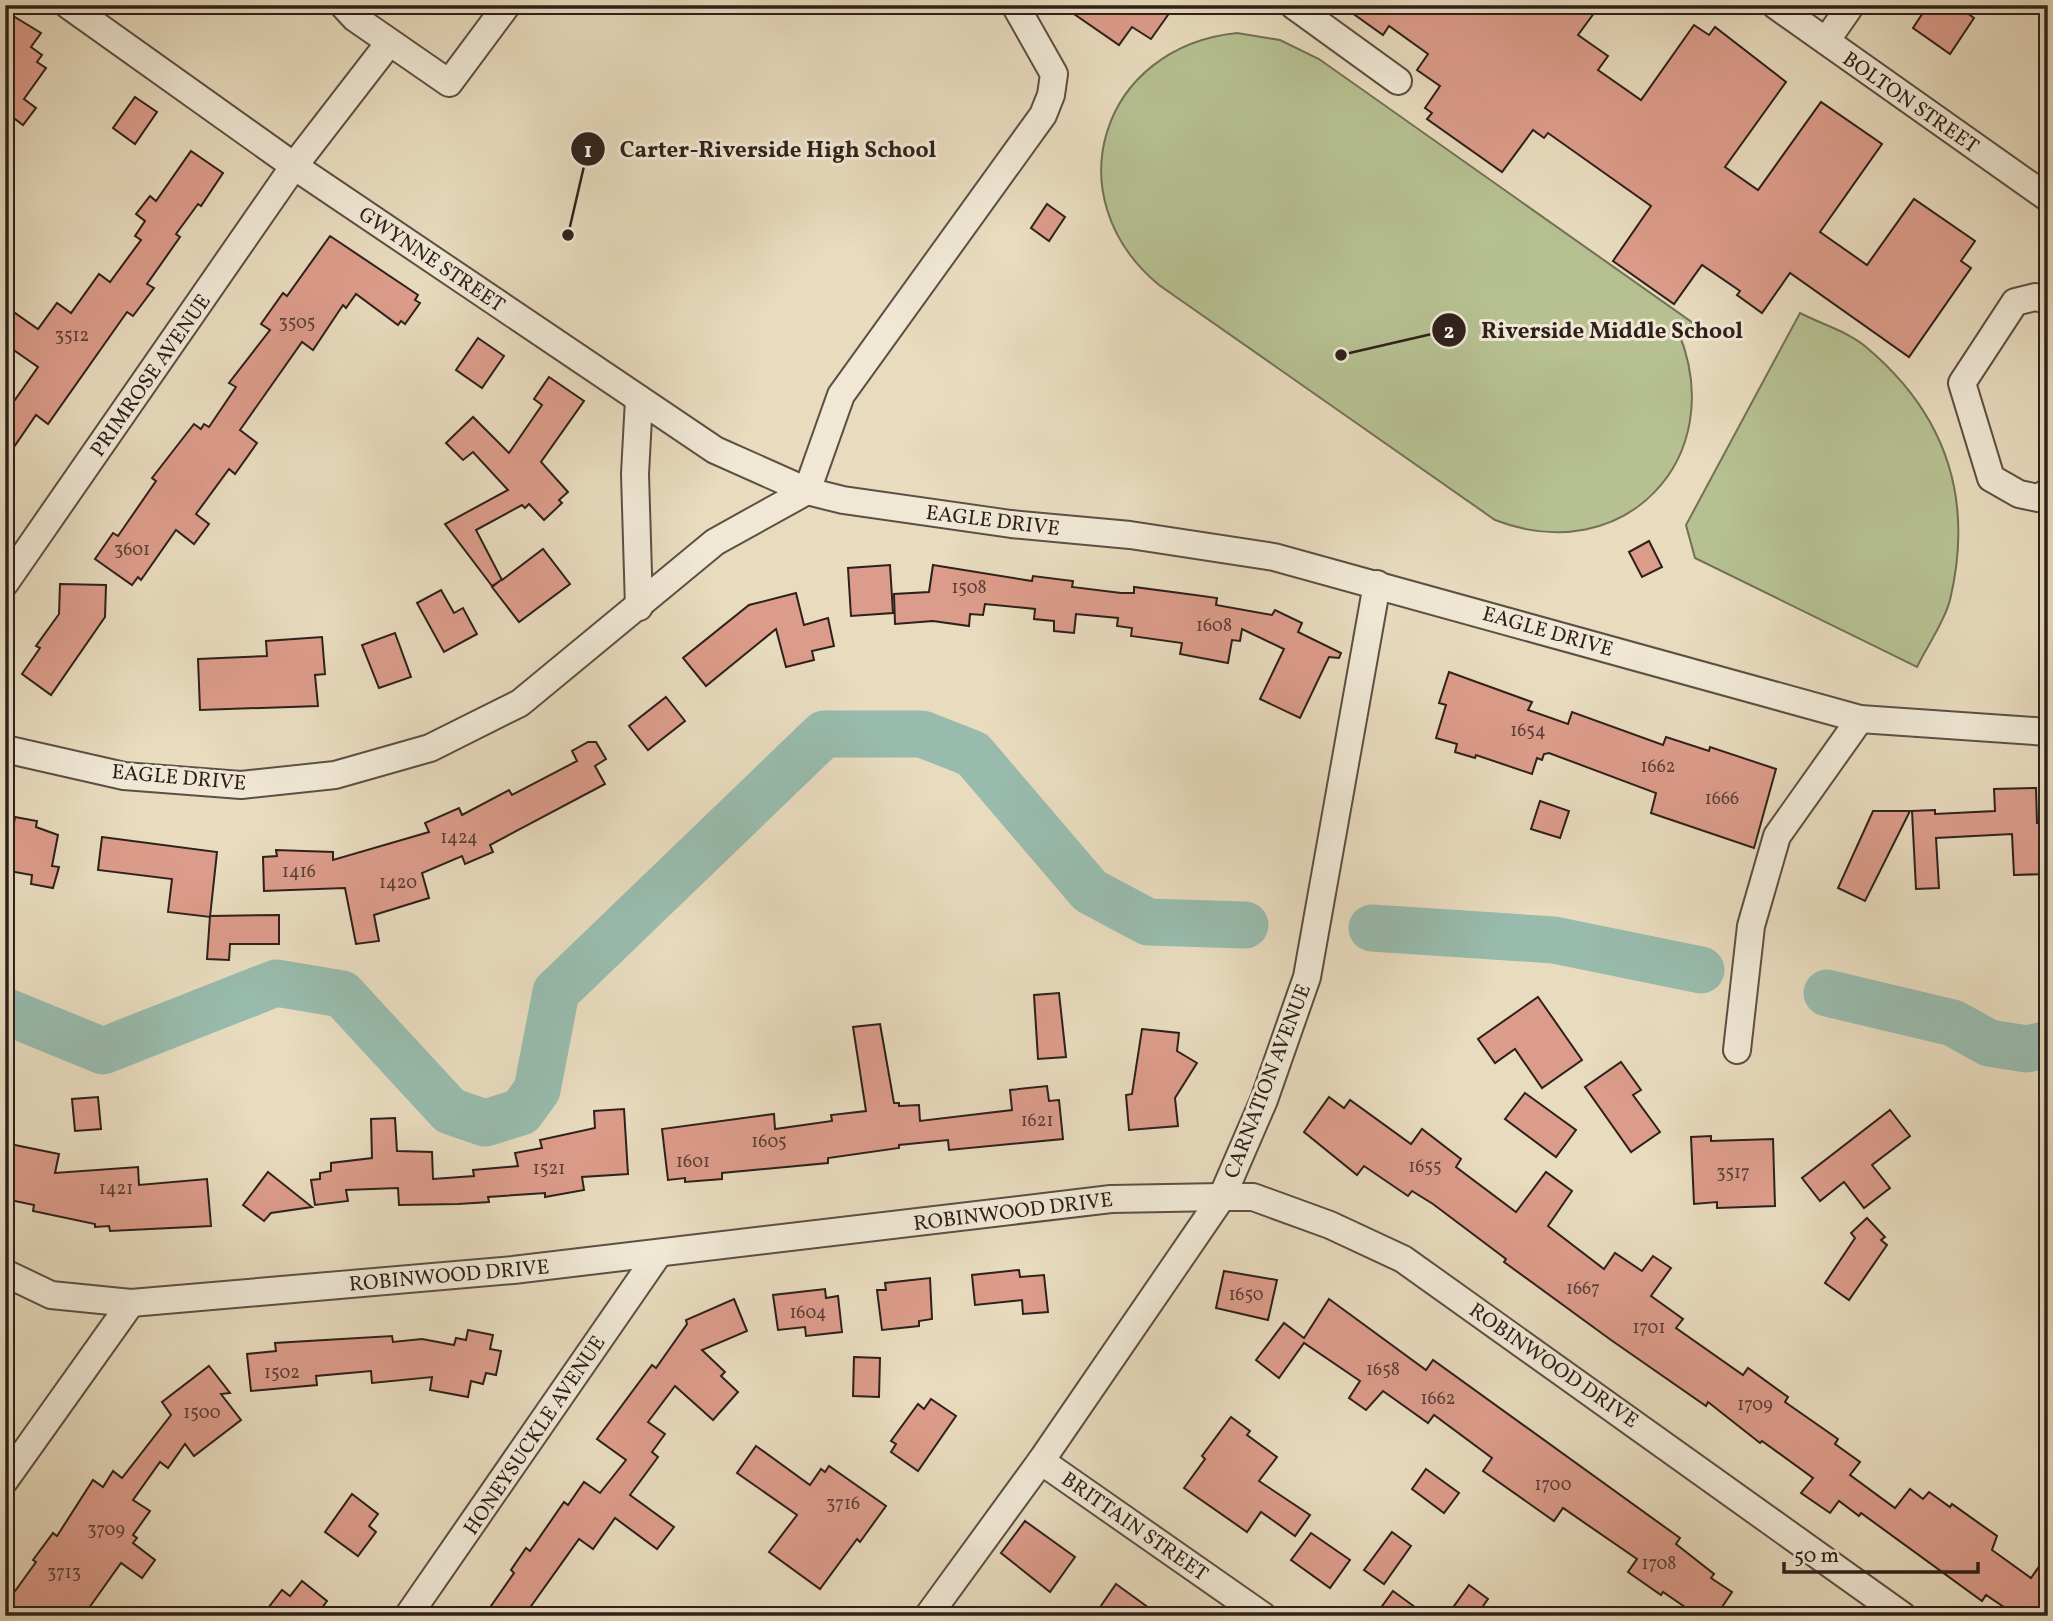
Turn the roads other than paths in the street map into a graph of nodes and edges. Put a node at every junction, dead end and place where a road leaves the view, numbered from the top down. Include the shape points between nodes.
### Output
1 (343, 5) edge
2 (508, 5) edge
3 (1015, 5) edge
4 (1293, 5) edge
5 (1775, 5) edge
6 (1851, 5) edge
7 (80, 9) edge
8 (1826, 41) junction
9 (389, 43) junction
10 (1398, 81) dead end
11 (294, 166) junction
12 (2048, 198) edge
13 (2048, 300) edge
14 (639, 399) junction
15 (807, 491) junction
16 (2048, 492) edge
17 (5, 583) edge
18 (1377, 584) junction
19 (639, 607) junction
20 (1860, 719) junction
21 (2048, 732) edge
22 (5, 748) edge
23 (1737, 1050) dead end
24 (1222, 1198) junction
25 (659, 1253) junction
26 (5, 1273) edge
27 (131, 1303) junction
28 (1041, 1461) junction
29 (5, 1480) edge
30 (408, 1616) edge
31 (928, 1616) edge
32 (1263, 1616) edge
33 (1903, 1616) edge

1 - 9 street
2 - 9 street via 449,83
3 - 15 street via 1054,74 1043,115 841,395
4 - 10 street
5 - 8 street, BOLTON STREET
6 - 8 street
7 - 11 street, GWYNNE STREET
8 - 12 street, BOLTON STREET
9 - 11 street, PRIMROSE AVENUE
11 - 14 street, GWYNNE STREET
11 - 17 street, PRIMROSE AVENUE
13 - 16 street via 2035,297 2015,302 1962,383 1991,478 2019,494 2038,498
14 - 15 street, GWYNNE STREET via 715,450
14 - 19 street via 635,474
15 - 18 street, EAGLE DRIVE via 1011,524 1130,534 1274,556
15 - 19 street, EAGLE DRIVE via 715,542
18 - 20 street, EAGLE DRIVE
18 - 24 street, CARNATION AVENUE via 1307,977 1264,1100
19 - 22 street, EAGLE DRIVE via 520,703 430,748 335,775 241,785 124,776
20 - 21 street, EAGLE DRIVE
20 - 23 street via 1777,836 1751,926
24 - 25 street, ROBINWOOD DRIVE via 1111,1199
24 - 28 street, CARNATION AVENUE
24 - 33 street, ROBINWOOD DRIVE via 1253,1197 1404,1259
25 - 27 street, ROBINWOOD DRIVE
25 - 30 street, HONEYSUCKLE AVENUE
26 - 27 street, ROBINWOOD DRIVE via 51,1295
27 - 29 street
28 - 31 street, CARNATION AVENUE
28 - 32 street, BRITTAIN STREET

